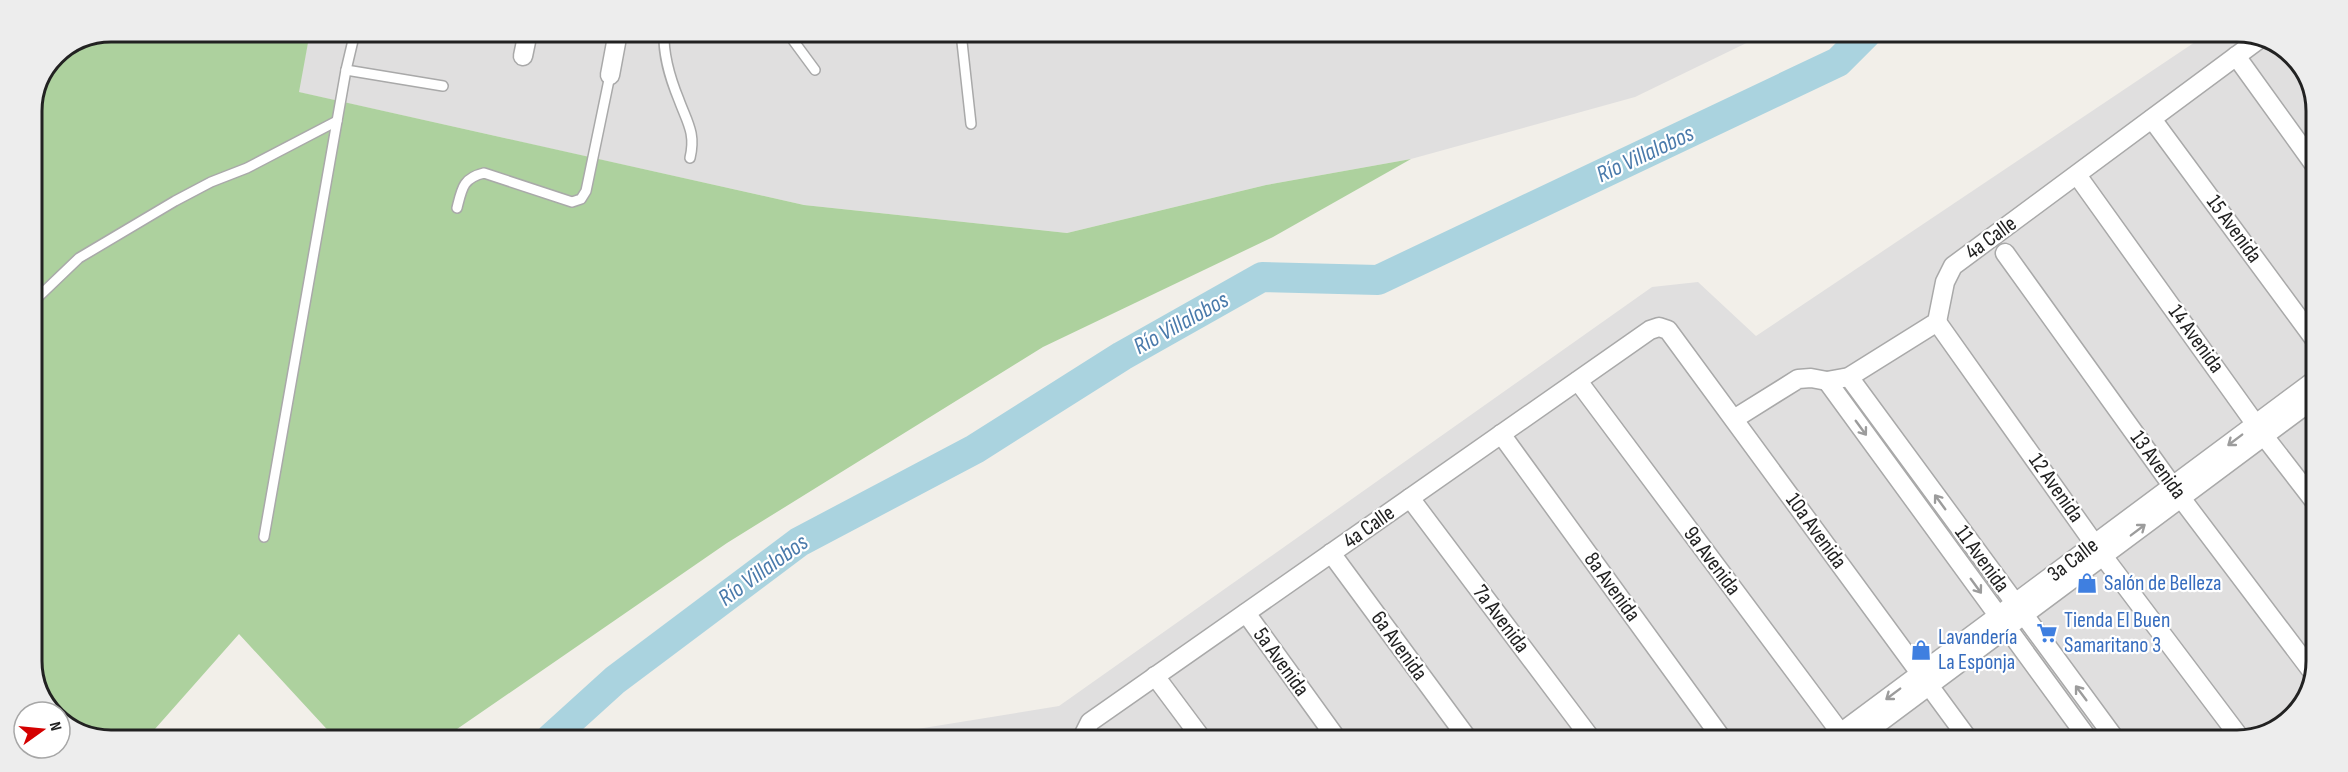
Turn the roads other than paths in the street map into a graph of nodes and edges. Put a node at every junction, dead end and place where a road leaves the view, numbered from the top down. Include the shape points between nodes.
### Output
1 (353, 42) edge
2 (526, 42) edge
3 (616, 42) edge
4 (663, 42) edge
5 (794, 42) edge
6 (962, 42) edge
7 (2253, 44) edge
8 (523, 56) dead end
9 (2236, 56) junction
10 (346, 70) junction
11 (815, 70) dead end
12 (610, 75) joint
13 (443, 86) dead end
14 (2152, 119) junction
15 (337, 121) junction
16 (971, 124) dead end
17 (2306, 153) edge
18 (690, 158) dead end
19 (2078, 175) junction
20 (457, 208) dead end
21 (2004, 253) dead end
22 (42, 293) edge
23 (1937, 322) junction
24 (1659, 327) joint
25 (2306, 328) edge
26 (1849, 378) junction
27 (1578, 381) junction
28 (1827, 381) junction
29 (2306, 388) edge
30 (2306, 403) edge
31 (1734, 419) junction
32 (2261, 430) junction
33 (1501, 434) junction
34 (2306, 491) edge
35 (2177, 492) junction
36 (1410, 498) junction
37 (264, 537) dead end
38 (2099, 550) junction
39 (1331, 553) junction
40 (2019, 610) junction
41 (1246, 613) junction
42 (2002, 622) junction
43 (2306, 663) edge
44 (1155, 676) junction
45 (1924, 680) junction
46 (1087, 730) edge
47 (1195, 730) edge
48 (1330, 730) edge
49 (1461, 730) edge
50 (1584, 730) edge
51 (1716, 730) edge
52 (1837, 730) edge
53 (1854, 730) edge
54 (1962, 730) edge
55 (2083, 730) edge
56 (2109, 730) edge
57 (2234, 730) edge

1 - 10 lane
2 - 8 street
3 - 12 street
4 - 18 lane via 671,77 690,125
5 - 11 lane
6 - 16 lane
7 - 9 street, 4a Calle
9 - 14 street, 4a Calle
9 - 17 street
10 - 13 lane
10 - 15 lane
12 - 20 lane via 586,191 581,199 572,202 484,173 463,185
14 - 19 street, 4a Calle
14 - 25 street, 15 Avenida
15 - 22 lane via 247,168 211,182 136,224 79,258
15 - 37 lane
19 - 23 street, 4a Calle via 1953,266 1945,282
19 - 32 street, 14 Avenida
21 - 35 street, 13 Avenida
23 - 26 street
23 - 38 street, 12 Avenida
24 - 27 street, 4a Calle
24 - 31 street, 10a Avenida via 1668,330
26 - 28 street
40 -> 26 street, 11 Avenida
27 - 33 street, 4a Calle
27 - 52 street, 9a Avenida
28 - 31 street via 1798,379
28 -> 42 street, 11 Avenida
29 - 32 street, 3a Calle
30 - 32 street, 3a Calle
31 - 45 street, 10a Avenida
32 - 34 street, 14 Avenida
32 - 35 street, 3a Calle
33 - 36 street, 4a Calle
33 - 51 street, 8a Avenida
35 - 38 street, 3a Calle
35 - 43 street, 13 Avenida
36 - 39 street, 4a Calle
36 - 50 street, 7a Avenida
38 - 40 street, 3a Calle
38 - 57 street, 12 Avenida
39 - 41 street, 4a Calle
39 - 49 street, 6a Avenida
40 - 42 street, 3a Calle
56 -> 40 street, 11 Avenida
41 - 44 street, 4a Calle
41 - 48 street, 5a Avenida
42 - 45 street, 3a Calle
42 - 55 street, 11 Avenida
44 - 46 street, 4a Calle via 1090,722
44 - 47 street
45 - 53 street, 3a Calle
45 - 54 street, 10a Avenida

